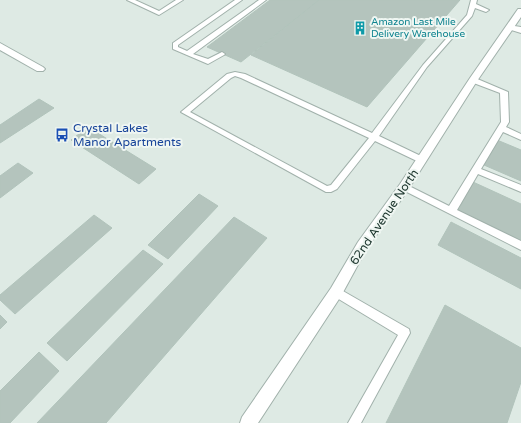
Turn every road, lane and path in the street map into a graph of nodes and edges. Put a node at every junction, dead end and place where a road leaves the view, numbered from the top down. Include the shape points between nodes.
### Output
1 (131, 0) edge
2 (180, 0) edge
3 (239, 0) edge
4 (263, 0) edge
5 (473, 3) edge
6 (486, 10) dead end
7 (521, 11) edge
8 (516, 28) edge
9 (0, 46) edge
10 (188, 54) junction
11 (222, 54) dead end
12 (40, 69) dead end
13 (473, 80) junction
14 (502, 129) junction
15 (374, 137) junction
16 (521, 137) edge
17 (422, 160) junction
18 (476, 170) junction
19 (404, 187) junction
20 (521, 190) edge
21 (451, 211) junction
22 (521, 246) edge
23 (336, 292) junction
24 (248, 423) edge
25 (354, 423) edge

1 - 2 lane via 159,13
3 - 10 lane via 175,44 175,48
4 - 10 lane
5 - 6 lane
5 - 15 lane via 470,15 425,66
7 - 8 street, 62nd Avenue North
8 - 13 street, 62nd Avenue North
9 - 12 street
10 - 11 lane via 208,62
13 - 14 lane via 504,92 505,122
13 - 17 street, 62nd Avenue North
14 - 16 lane
14 - 18 lane
15 - 15 lane via 235,74 229,76 185,112 330,189
15 - 17 lane
17 - 19 street, 62nd Avenue North
18 - 20 lane
18 - 21 lane
19 - 21 lane
19 - 23 street, 62nd Avenue North via 362,246
21 - 22 lane
23 - 24 street, 62nd Avenue North
23 - 25 lane via 405,333

